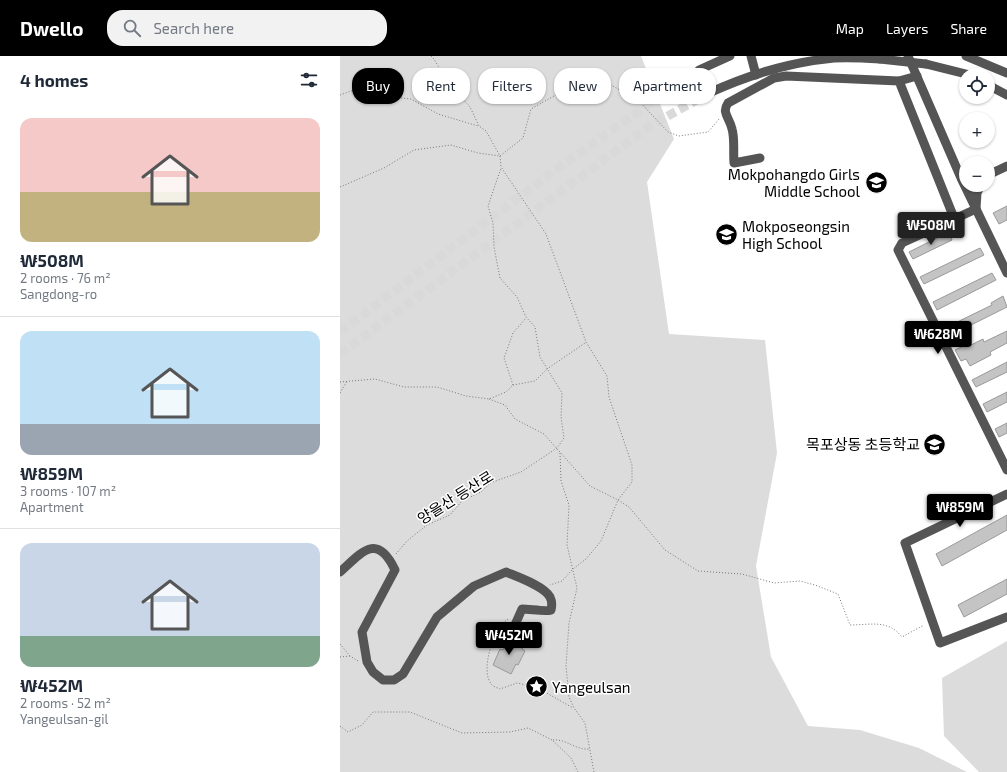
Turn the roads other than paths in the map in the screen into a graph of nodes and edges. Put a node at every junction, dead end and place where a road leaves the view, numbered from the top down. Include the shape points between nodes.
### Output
1 (730, 56) edge
2 (751, 56) edge
3 (908, 56) edge
4 (966, 56) edge
5 (703, 68) tunnel mouth
6 (959, 72) edge
7 (1006, 72) edge
8 (756, 75) junction
9 (917, 76) junction
10 (899, 80) junction
11 (995, 83) edge
12 (995, 89) edge
13 (1007, 89) edge
14 (716, 90) tunnel mouth
15 (1007, 95) edge
16 (760, 158) dead end
17 (955, 163) junction
18 (959, 166) edge
19 (1007, 166) edge
20 (959, 171) edge
21 (995, 172) edge
22 (969, 192) edge
23 (977, 192) edge
24 (976, 209) junction
25 (954, 218) junction
26 (1007, 273) edge
27 (1007, 470) edge
28 (1007, 494) edge
29 (340, 572) edge
30 (1007, 617) edge
31 (514, 627) dead end

1 - 5 street
2 - 8 street
3 - 9 street
4 - 7 street
6 - 8 street, bridge via 926,64 846,58 821,60
8 - 14 street
9 - 10 street
9 - 17 street
10 - 16 street via 800,75 780,77 728,103 725,112 733,129 734,163
10 - 25 street
11 - 13 street
12 - 15 street
17 - 18 street
17 - 20 street
19 - 21 street
22 - 24 street
23 - 24 street
24 - 25 street
24 - 26 street
25 - 27 street via 902,243 898,250
28 - 30 street via 905,543 940,643
29 - 31 street via 360,553 374,548 383,551 396,570 362,632 367,662 373,672 383,680 394,680 403,674 437,617 474,586 506,572 529,582 550,597 551,610 548,612 534,608 522,609

